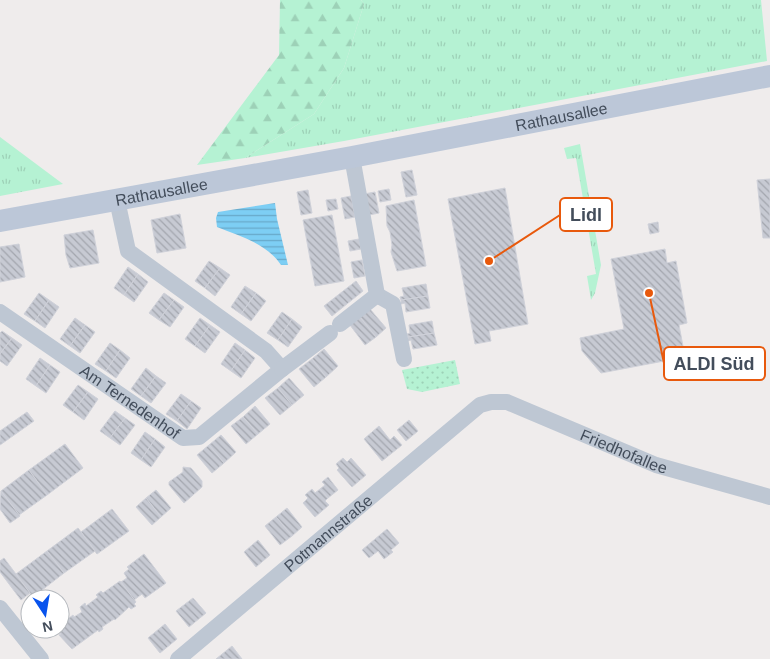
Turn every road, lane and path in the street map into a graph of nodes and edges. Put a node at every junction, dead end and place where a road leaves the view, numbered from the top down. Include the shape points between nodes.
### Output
1 (770, 76) edge
2 (352, 157) junction
3 (116, 200) junction
4 (0, 221) edge
5 (377, 295) junction
6 (0, 312) edge
7 (404, 359) dead end
8 (282, 369) junction
9 (480, 405) joint
10 (770, 497) edge
11 (0, 608) edge
12 (42, 659) edge
13 (178, 659) edge

1 - 2 main road, Rathausallee
2 - 3 main road, Rathausallee
2 - 5 street
3 - 4 main road, Rathausallee
3 - 8 street via 128,251 266,351
5 - 7 street via 393,304
5 - 8 street, Am Ternedenhof
6 - 8 street, Am Ternedenhof via 183,438 199,437
9 - 10 street, Friedhofallee via 507,402 656,465
9 - 13 street, Potmannstraße
11 - 12 street

